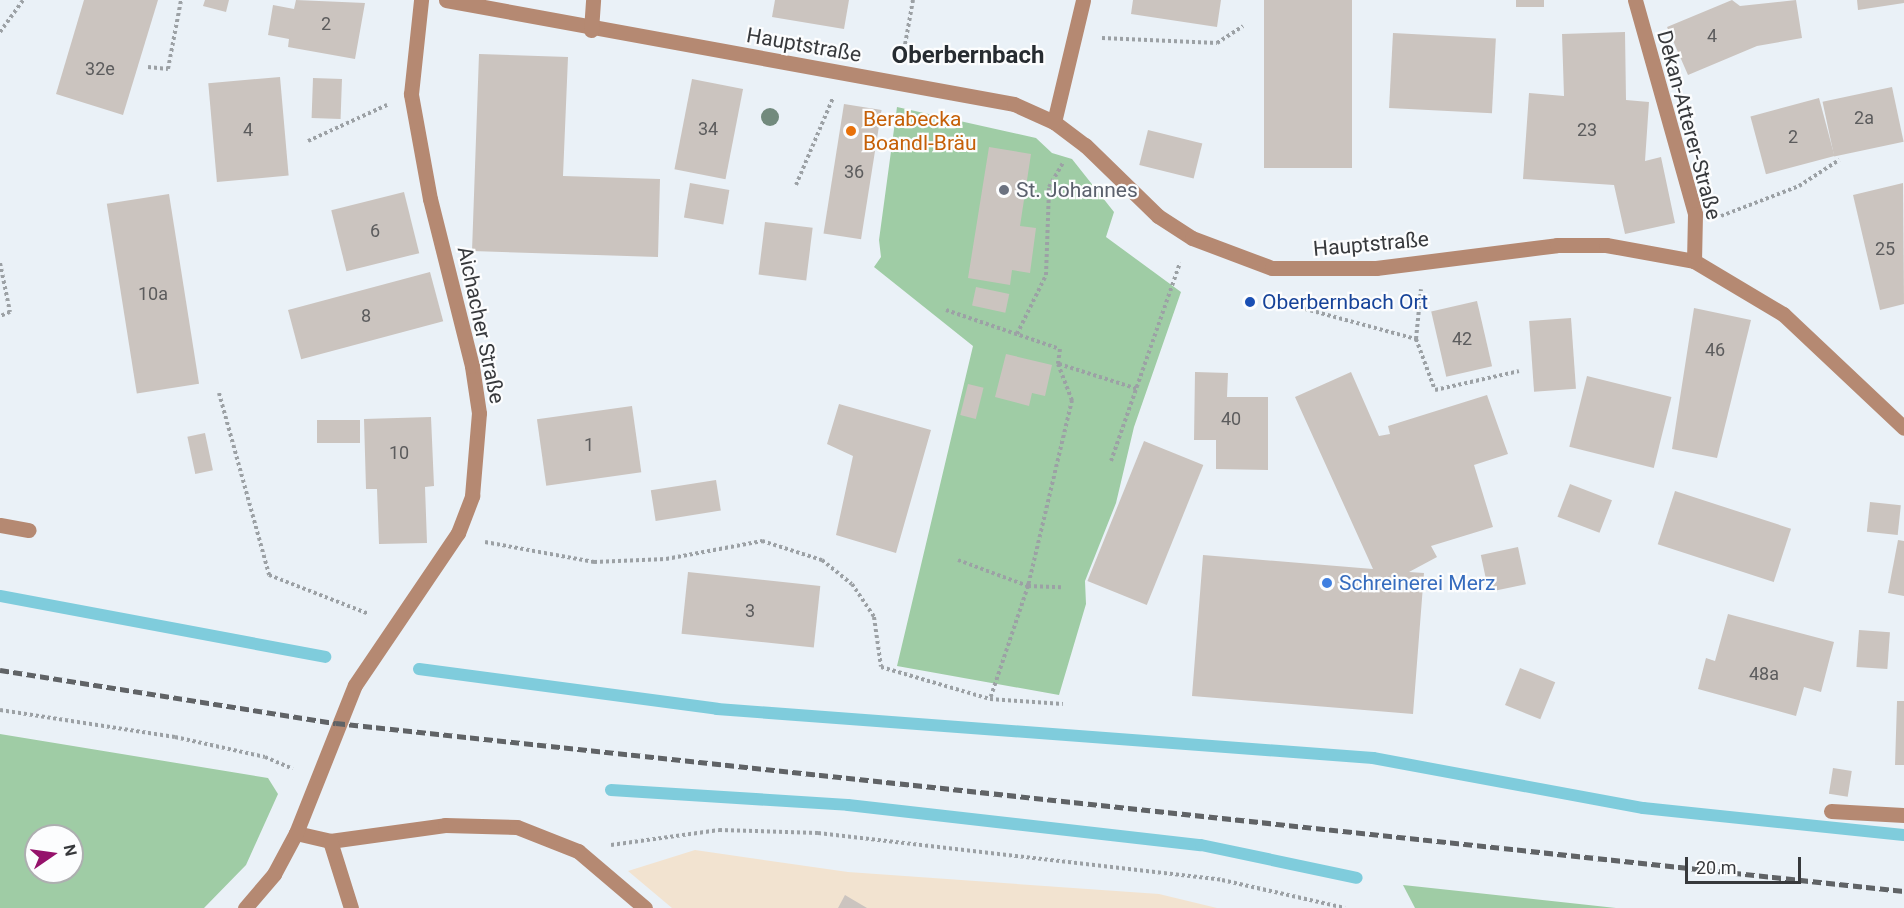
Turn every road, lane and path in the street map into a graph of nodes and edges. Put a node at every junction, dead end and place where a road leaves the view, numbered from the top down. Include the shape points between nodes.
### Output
1 (22, 0) edge
2 (182, 0) edge
3 (421, 0) edge
4 (446, 0) edge
5 (593, 0) edge
6 (913, 0) edge
7 (1083, 0) edge
8 (1635, 0) edge
9 (1243, 26) dead end
10 (591, 30) junction
11 (0, 32) edge
12 (1074, 38) junction
13 (148, 67) dead end
14 (843, 74) junction
15 (898, 83) junction
16 (411, 94) junction
17 (1054, 122) junction
18 (308, 141) dead end
19 (1085, 145) junction
20 (1839, 160) dead end
21 (796, 185) dead end
22 (1697, 227) junction
23 (1192, 238) junction
24 (1424, 261) junction
25 (1694, 261) junction
26 (0, 263) edge
27 (1287, 303) dead end
28 (946, 310) dead end
29 (0, 316) edge
30 (1017, 334) junction
31 (1416, 339) junction
32 (1058, 364) junction
33 (1519, 370) dead end
34 (1138, 389) junction
35 (219, 393) dead end
36 (1904, 428) edge
37 (1111, 461) dead end
38 (0, 525) edge
39 (29, 530) dead end
40 (458, 533) junction
41 (958, 560) dead end
42 (1028, 586) junction
43 (1061, 587) dead end
44 (396, 624) junction
45 (990, 699) junction
46 (1063, 704) dead end
47 (0, 710) edge
48 (315, 778) junction
49 (1831, 811) dead end
50 (1904, 815) edge
51 (296, 833) junction
52 (330, 842) junction
53 (578, 851) junction
54 (245, 908) edge
55 (351, 908) edge
56 (645, 908) edge
57 (1345, 908) edge

1 - 11 path
2 - 13 path via 168,69
3 - 16 street, Aichacher Straße
4 - 10 street, Hauptstraße
5 - 10 street
6 - 15 path
7 - 12 street
8 - 22 street, Dekan-Atterer-Straße
9 - 12 path via 1217,43 1165,37
10 - 14 street, Hauptstraße
12 - 17 street
14 - 15 street, Hauptstraße
14 - 21 path
15 - 17 street, Hauptstraße via 1014,104
16 - 18 path
16 - 40 street, Aichacher Straße via 479,413 479,459
17 - 19 street, Hauptstraße
19 - 23 street, Hauptstraße via 1158,216
19 - 30 path via 1058,168 1049,188 1046,274
20 - 22 path via 1799,186
22 - 25 street, Dekan-Atterer-Straße
23 - 24 street, Hauptstraße via 1272,268 1325,272
23 - 34 path via 1166,291
24 - 25 street, Hauptstraße via 1557,244 1606,245
24 - 31 path
25 - 36 street, Hauptstraße via 1783,314
26 - 29 path via 10,312
27 - 31 path
28 - 30 path
30 - 32 path via 1060,348
31 - 33 path via 1435,390
32 - 34 path
32 - 42 path via 1071,400
34 - 37 path
35 - 44 path via 269,575
38 - 39 street
40 - 44 street, Aichacher Straße
40 - 45 path via 505,549 594,562 666,559 762,541 822,560 852,584 874,617 881,667
41 - 42 path
42 - 43 path
42 - 45 path
44 - 48 street, Aichacher Straße via 355,685
45 - 46 path
47 - 48 path via 265,757
48 - 51 street, Aichacher Straße
49 - 50 street
51 - 52 street
51 - 54 street, Aichacher Straße via 274,874
52 - 53 street via 445,825 507,827
52 - 55 street
53 - 56 street
53 - 57 path via 719,830 818,833 1222,880

